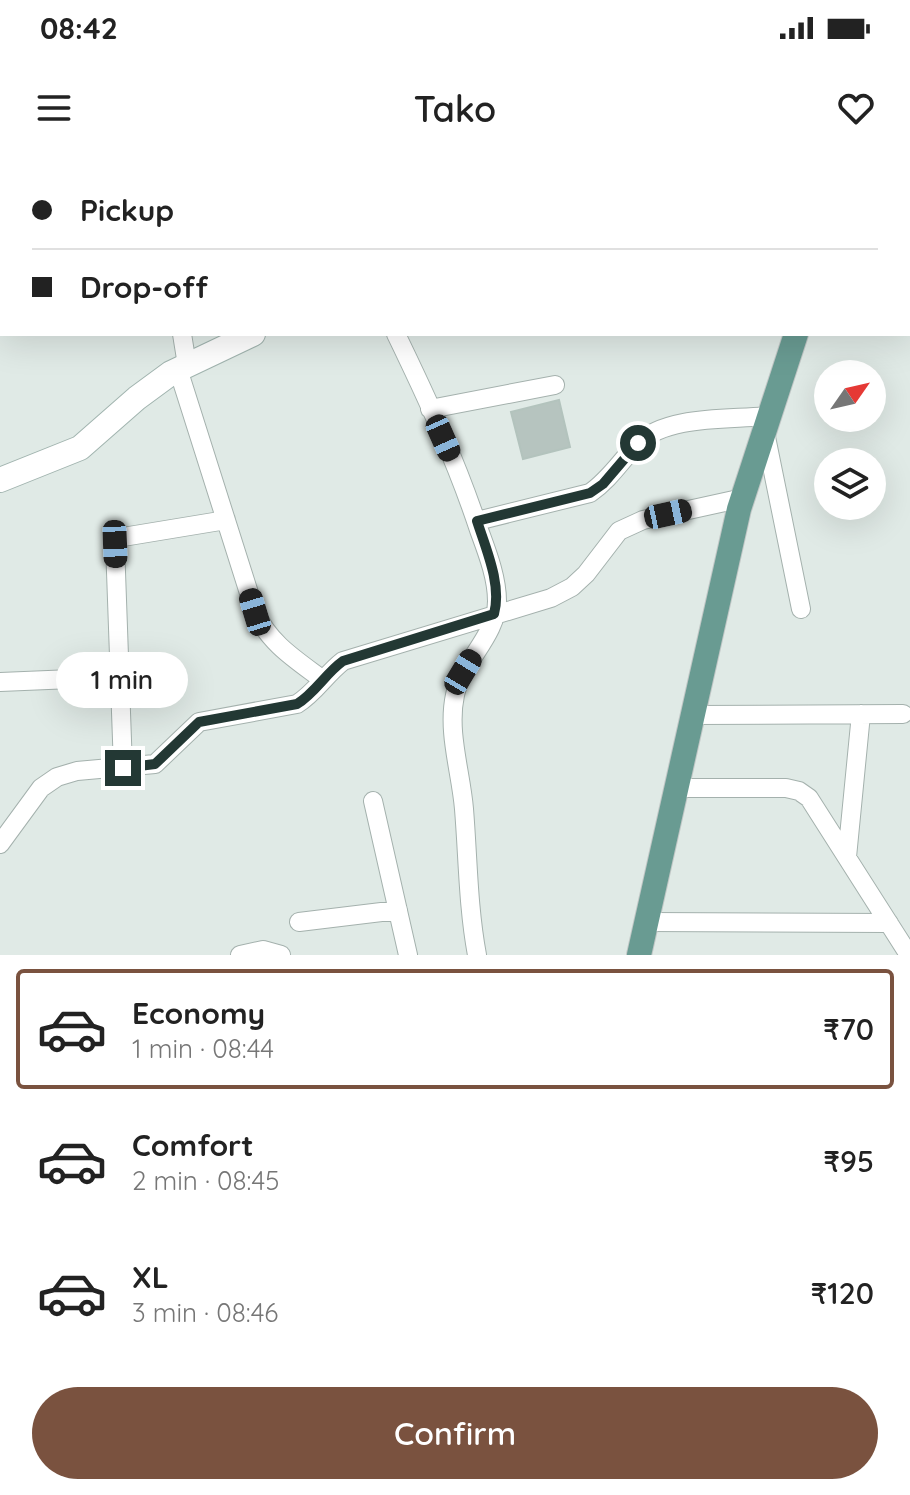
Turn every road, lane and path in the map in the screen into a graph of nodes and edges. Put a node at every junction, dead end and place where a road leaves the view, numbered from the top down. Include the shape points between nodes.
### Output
1 (182, 336) edge
2 (249, 336) edge
3 (397, 336) edge
4 (795, 336) edge
5 (183, 367) junction
6 (555, 385) dead end
7 (430, 409) junction
8 (766, 423) junction
9 (0, 480) edge
10 (743, 498) junction
11 (226, 520) junction
12 (477, 521) junction
13 (801, 609) dead end
14 (494, 614) junction
15 (120, 677) junction
16 (323, 680) junction
17 (0, 682) edge
18 (861, 714) junction
19 (903, 714) dead end
20 (693, 715) junction
21 (123, 768) junction
22 (676, 788) junction
23 (373, 801) dead end
24 (0, 844) edge
25 (847, 857) junction
26 (398, 910) junction
27 (299, 922) dead end
28 (647, 922) junction
29 (889, 923) junction
30 (240, 955) edge
31 (281, 955) edge
32 (408, 955) edge
33 (477, 955) edge
34 (639, 955) edge
35 (909, 955) edge

1 - 5 street
2 - 5 main road
3 - 7 street
4 - 8 main road
5 - 9 main road via 137,398 80,448
5 - 11 street
6 - 7 street
7 - 12 street
8 - 10 main road
8 - 12 street via 670,424 638,443 590,493
8 - 13 street
10 - 14 street via 643,520 619,531 572,587
10 - 20 main road
11 - 15 street via 118,539
11 - 16 street via 263,630
12 - 14 street via 497,602
14 - 16 street via 343,661
14 - 33 street via 454,696 454,749
15 - 17 street
15 - 21 street
16 - 21 street via 297,704 199,722 155,764
18 - 19 street
18 - 20 street
18 - 25 street
20 - 22 main road
21 - 24 street via 57,777 41,788
22 - 25 street via 799,791
22 - 28 main road
23 - 26 street
25 - 29 street
26 - 27 street
26 - 32 street
28 - 29 street
28 - 34 main road
29 - 35 street
30 - 31 street via 263,950

